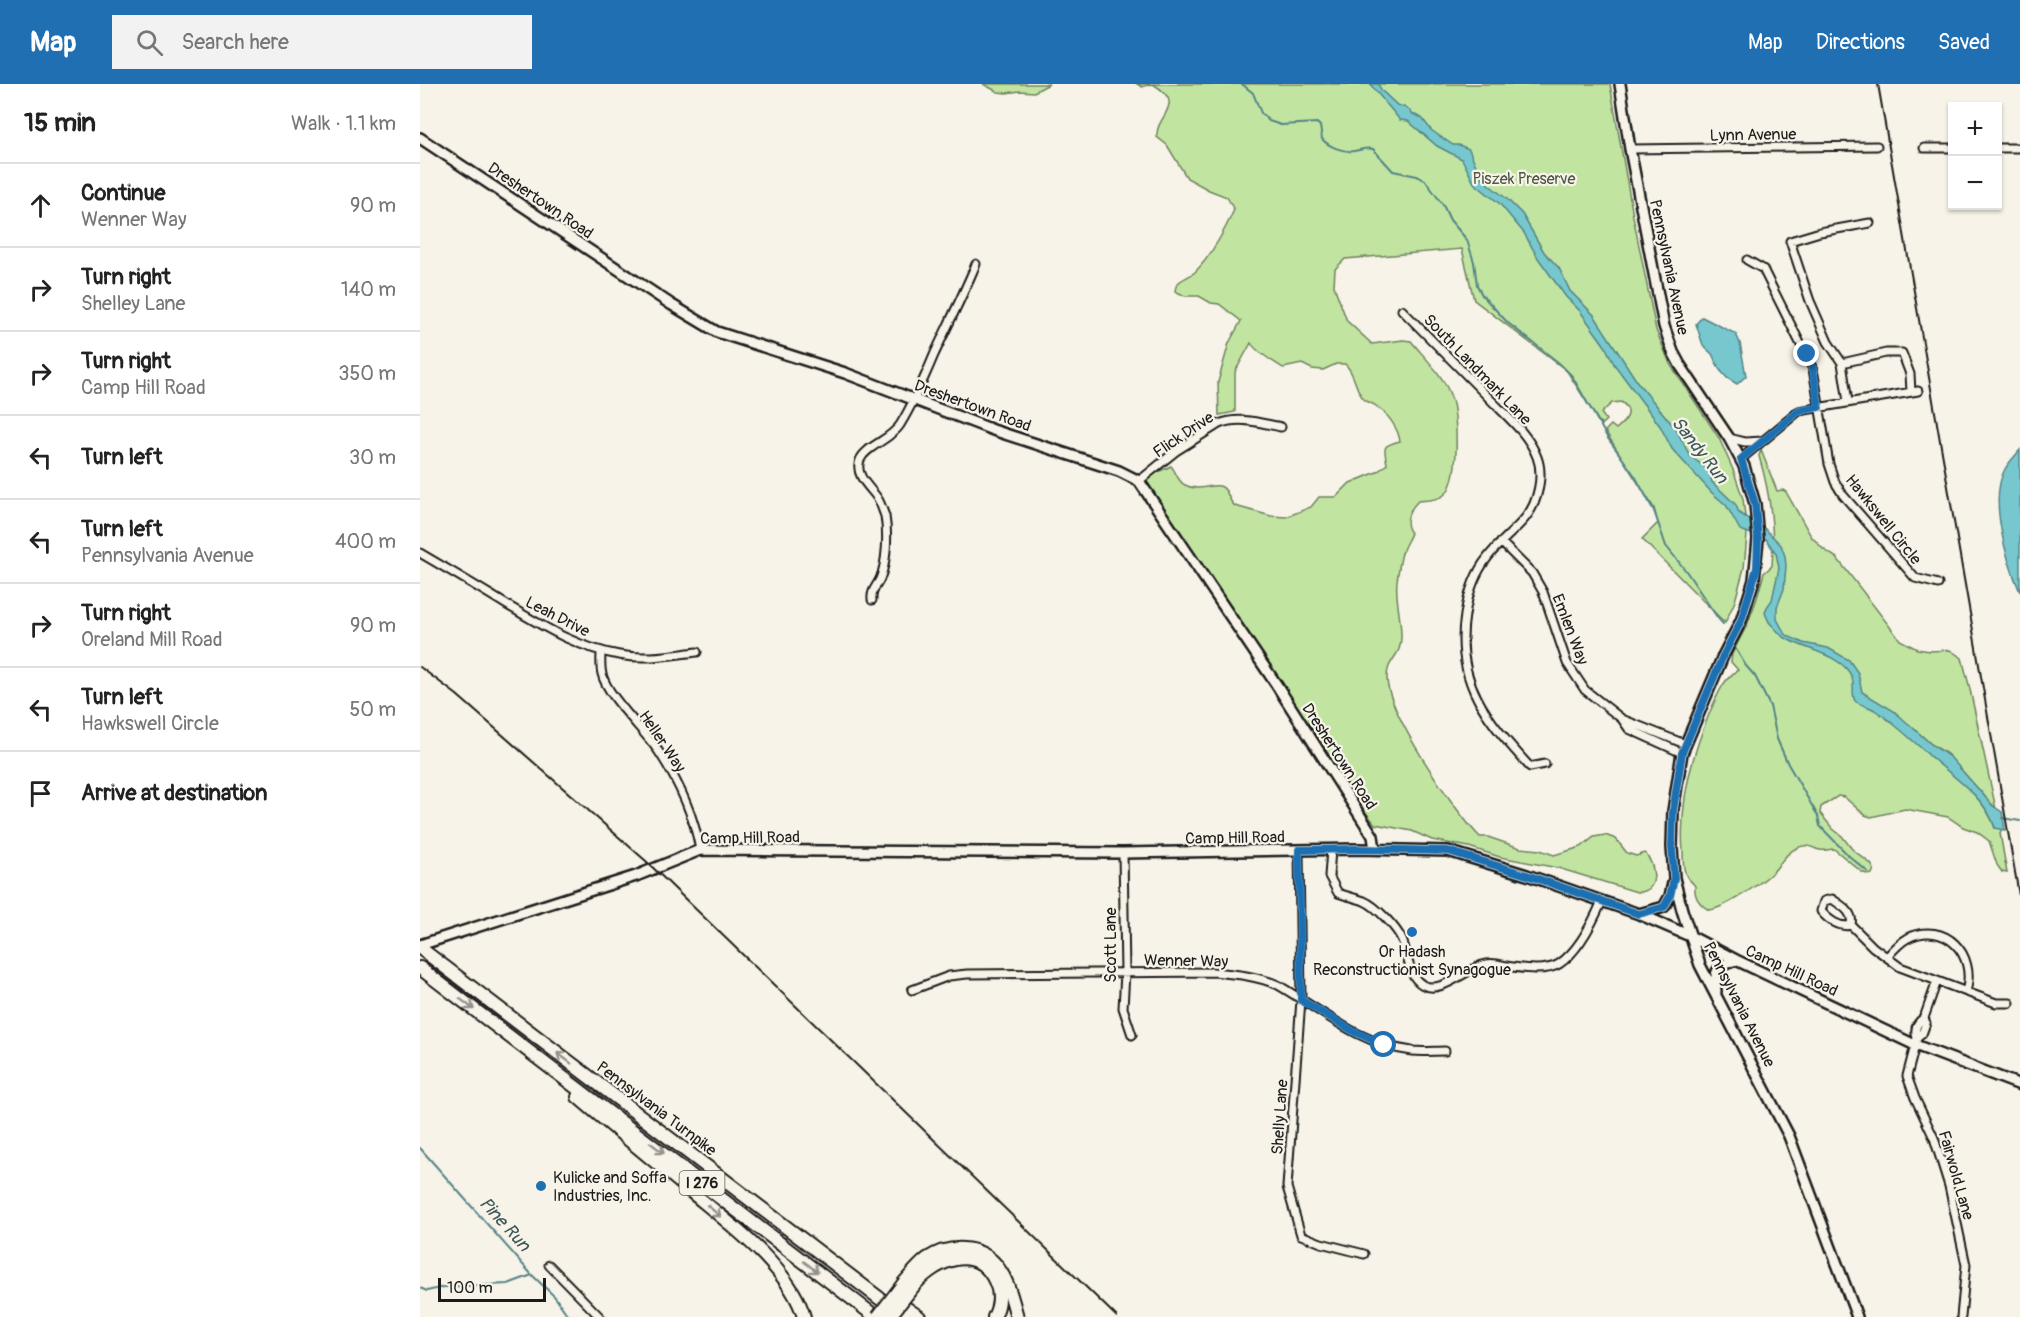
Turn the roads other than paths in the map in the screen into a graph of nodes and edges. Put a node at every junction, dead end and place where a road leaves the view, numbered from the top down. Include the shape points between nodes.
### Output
1 (1620, 84) edge
2 (420, 138) edge
3 (1877, 146) dead end
4 (1924, 148) dead end
5 (1948, 148) edge
6 (2002, 148) edge
7 (2020, 148) edge
8 (1630, 149) junction
9 (1870, 223) dead end
10 (1748, 260) dead end
11 (976, 264) dead end
12 (1402, 310) dead end
13 (1842, 363) junction
14 (915, 399) junction
15 (1848, 402) junction
16 (1819, 407) junction
17 (1281, 427) dead end
18 (1729, 438) junction
19 (1763, 441) junction
20 (1741, 459) junction
21 (1140, 481) junction
22 (1501, 542) junction
23 (420, 553) edge
24 (1938, 584) dead end
25 (872, 600) dead end
26 (601, 651) junction
27 (697, 652) dead end
28 (1683, 749) junction
29 (1545, 764) dead end
30 (1373, 836) junction
31 (1375, 849) junction
32 (700, 850) junction
33 (1299, 850) junction
34 (1331, 850) junction
35 (1394, 850) junction
36 (1123, 853) junction
37 (1674, 878) junction
38 (1602, 901) junction
39 (1639, 914) junction
40 (1851, 925) junction
41 (1690, 936) junction
42 (423, 945) edge
43 (1887, 957) junction
44 (1736, 960) junction
45 (420, 968) edge
46 (1125, 973) junction
47 (1937, 981) junction
48 (912, 990) dead end
49 (1966, 992) junction
50 (1301, 1000) junction
51 (1717, 1000) junction
52 (2010, 1003) dead end
53 (1132, 1035) dead end
54 (1916, 1041) junction
55 (526, 1050) junction
56 (1445, 1051) dead end
57 (2020, 1085) edge
58 (1364, 1254) dead end
59 (549, 1265) dead end
60 (838, 1266) junction
61 (908, 1286) junction
62 (600, 1317) edge
63 (804, 1317) edge
64 (877, 1317) edge
65 (889, 1317) edge
66 (904, 1317) edge
67 (919, 1317) edge
68 (994, 1317) edge
69 (1017, 1317) edge
70 (1857, 1317) edge
71 (1961, 1317) edge

1 - 8 street, Pennsylvania Avenue
2 - 14 street, Dreshertown Road via 717,332
3 - 8 street, Lynn Avenue
4 - 5 street
6 - 7 street
8 - 18 street, Pennsylvania Avenue via 1668,339
9 - 13 street via 1790,241 1810,301
10 - 16 street, Hawkswell Circle via 1763,269 1807,354
11 - 14 street
12 - 22 street, South Landmark Lane via 1518,428 1537,457 1540,472 1534,502 1527,516
13 - 15 street
13 - 15 street via 1902,353 1915,391
14 - 21 street, Dreshertown Road
14 - 25 street via 894,433 864,454 858,468 886,522 884,566
15 - 16 street
16 - 19 street via 1799,411
16 - 24 street, Hawkswell Circle via 1829,464 1843,495 1915,578
17 - 21 street, Flick Drive via 1227,421 1176,451
18 - 19 street
18 - 20 street, Pennsylvania Avenue
19 - 20 street
20 - 28 street, Pennsylvania Avenue via 1757,516 1754,580 1741,621
21 - 30 street, Dreshertown Road
22 - 28 street, Emlen Way via 1532,573 1543,592 1567,663 1585,690 1622,719
22 - 29 street, South Landmark Lane via 1487,557 1467,603 1462,632 1464,664 1474,694 1496,730 1530,767
23 - 26 street, Leah Drive via 556,633
26 - 27 street, Leah Drive via 652,657
26 - 32 street, Heller Way via 605,683 667,766 688,808
28 - 37 street, Pennsylvania Avenue via 1673,811
30 - 31 street, Dreshertown Road
30 - 35 street
31 - 34 street, Camp Hill Road
31 - 35 street, Camp Hill Road
32 - 36 street, Camp Hill Road
32 - 42 street, Camp Hill Road via 636,876
33 - 34 street, Camp Hill Road
33 - 36 street, Camp Hill Road
33 - 50 street, Shelly Lane
34 - 38 street via 1329,876 1338,893 1366,902 1387,920 1403,941 1411,971 1424,986 1443,986 1485,964 1555,967 1586,935
35 - 38 street, Camp Hill Road via 1459,853
36 - 46 street, Scott Lane
37 - 39 street via 1664,907
37 - 41 street, Pennsylvania Avenue
38 - 39 street, Camp Hill Road
39 - 41 street, Camp Hill Road
40 - 40 street via 1850,913 1842,905 1832,899 1824,902 1821,911 1825,916 1840,926
40 - 43 street
41 - 44 street, Camp Hill Road
41 - 51 street, Pennsylvania Avenue
60 -> 42 highway, Pennsylvania Turnpike / I 276
43 - 47 street via 1900,967
43 - 49 street via 1913,936 1943,937 1957,945 1969,966
44 - 51 street via 1717,971
44 - 54 street, Camp Hill Road
45 -> 55 highway, Pennsylvania Turnpike / I 276
46 - 48 street, Wenner Way via 967,974 949,976
46 - 50 street, Wenner Way via 1236,974 1272,982
46 - 53 street, Scott Lane via 1123,1008
47 - 49 street
47 - 54 street, Fairwold Lane via 1924,1018 1915,1030
49 - 52 street via 1996,1003
50 - 56 street, Wenner Way via 1374,1041 1414,1051
50 - 58 street, Shelly Lane via 1287,1187 1300,1234
51 - 70 street, Pennsylvania Avenue via 1789,1136
54 - 57 street, Camp Hill Road
54 - 71 street, Fairwold Lane via 1908,1067 1910,1085 1942,1162 1966,1265
55 -> 63 highway via 764,1256 789,1287
55 -> 64 highway, Pennsylvania Turnpike / I 276
59 - 62 street
60 - 66 highway, Pennsylvania Turnpike / I 276
60 - 67 highway via 860,1276
61 - 64 highway, bridge
61 - 65 highway, bridge
61 - 68 highway via 944,1262 963,1258 976,1262 989,1271 999,1290
61 - 69 highway via 921,1264 935,1255 960,1248 976,1251 992,1260 1002,1274

